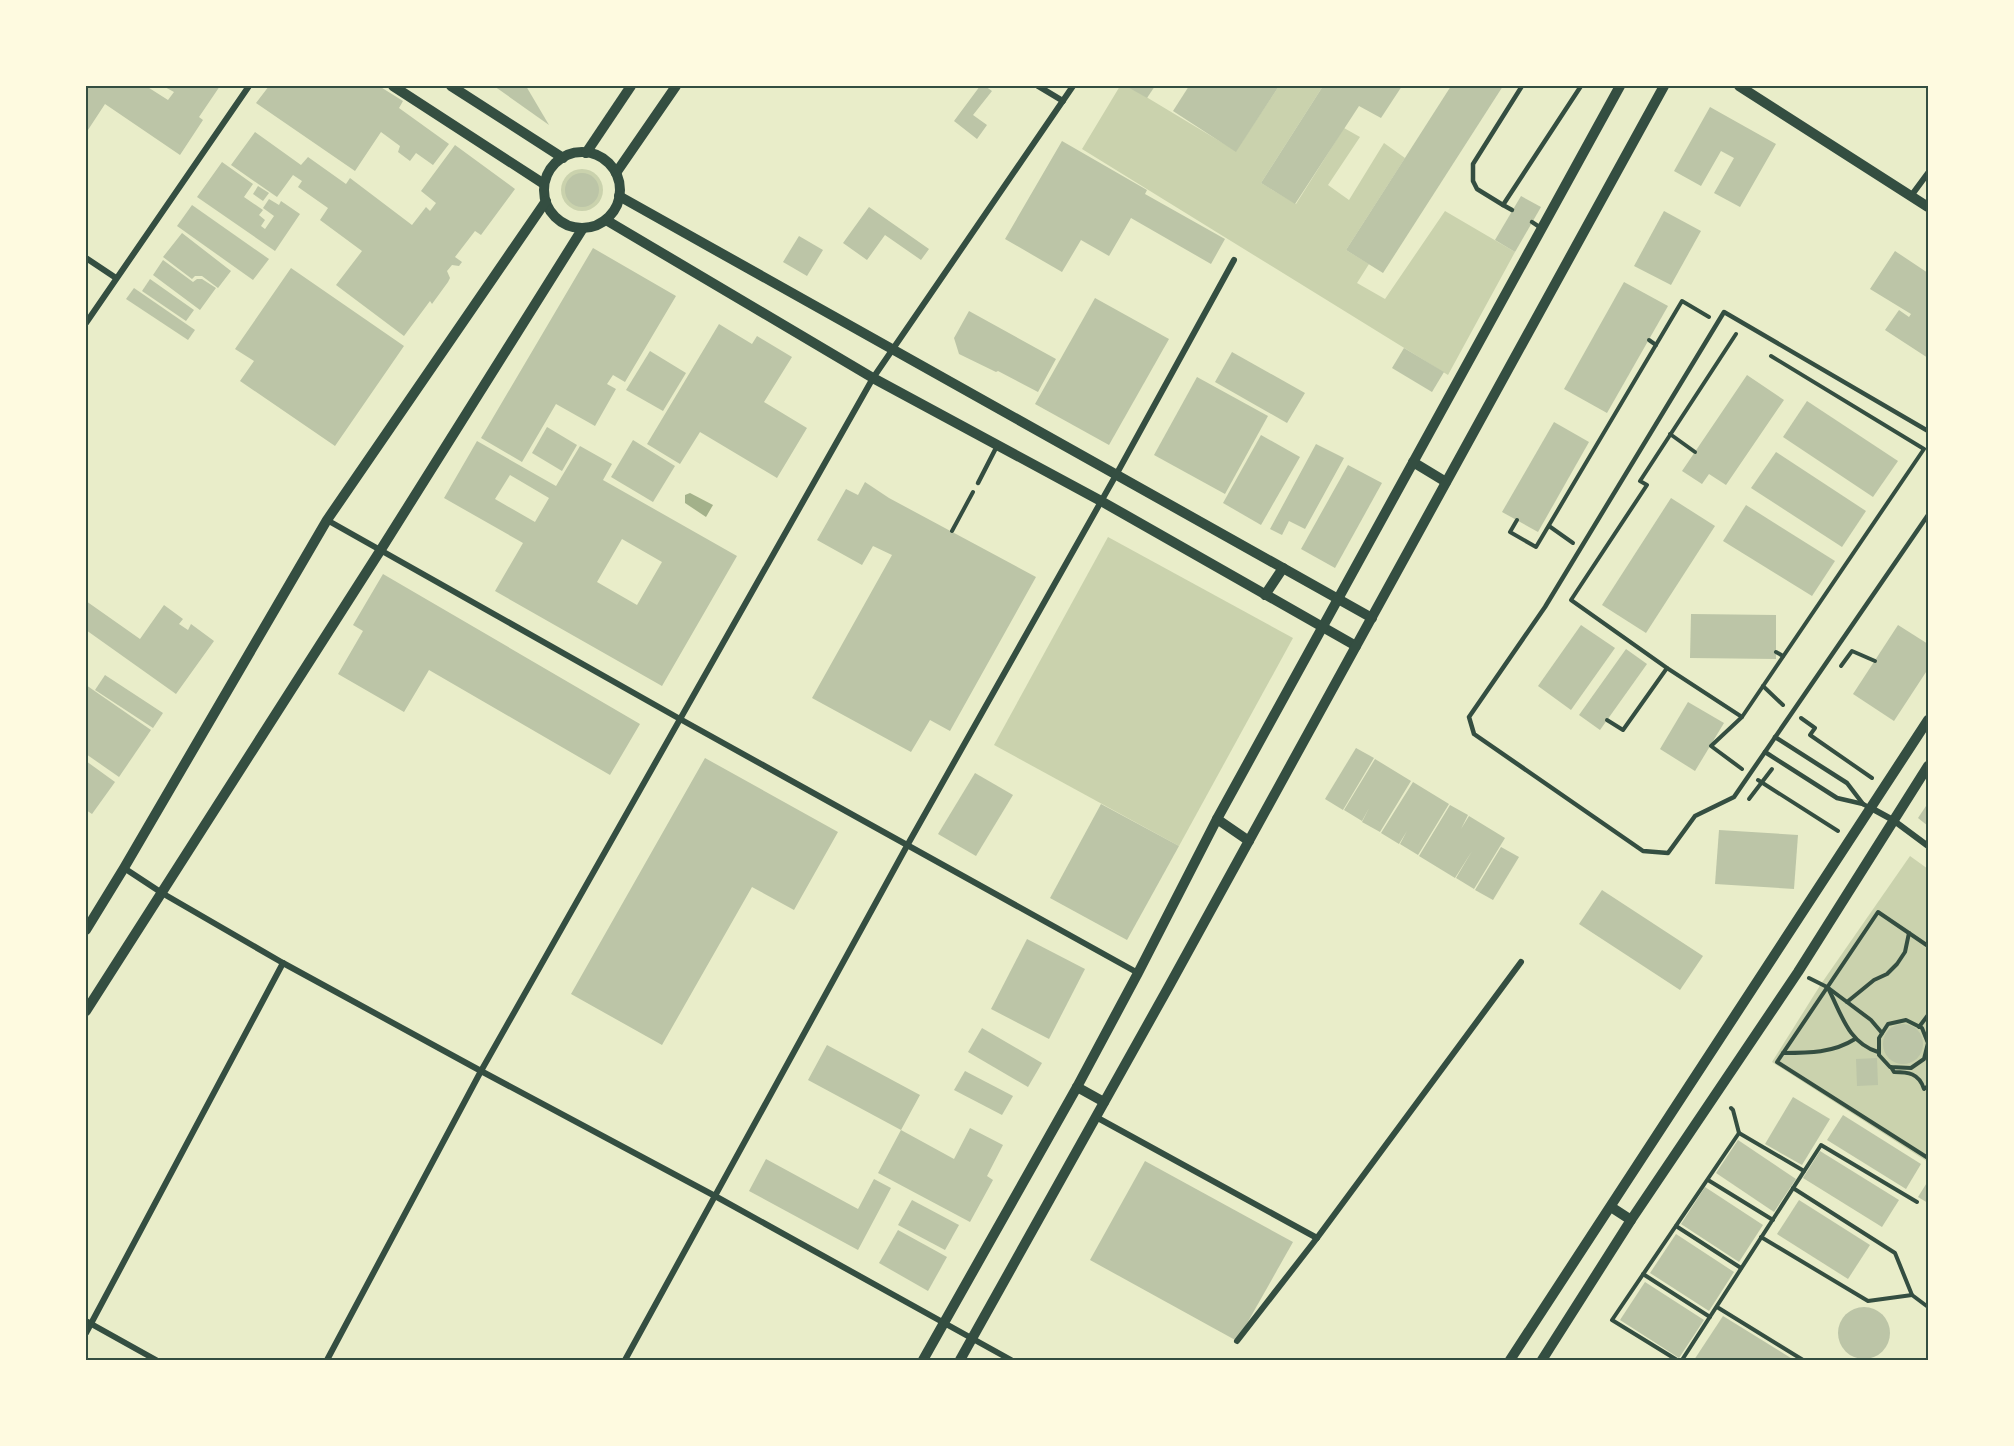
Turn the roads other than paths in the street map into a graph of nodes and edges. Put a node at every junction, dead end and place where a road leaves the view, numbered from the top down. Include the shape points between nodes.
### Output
1 (249, 86) edge
2 (393, 86) edge
3 (451, 86) edge
4 (631, 86) edge
5 (676, 86) edge
6 (1038, 86) edge
7 (1073, 86) edge
8 (1522, 86) edge
9 (1581, 86) edge
10 (1620, 86) edge
11 (1664, 86) edge
12 (1739, 86) edge
13 (1063, 101) junction
14 (586, 153) junction
15 (563, 158) junction
16 (616, 173) junction
17 (1929, 173) edge
18 (544, 184) junction
19 (619, 196) junction
20 (1911, 196) junction
21 (546, 201) junction
22 (1503, 205) junction
23 (1929, 207) edge
24 (1512, 210) dead end
25 (606, 220) junction
26 (583, 228) junction
27 (86, 258) edge
28 (1234, 260) dead end
29 (116, 278) junction
30 (86, 322) edge
31 (893, 349) junction
32 (873, 378) junction
33 (1929, 431) edge
34 (997, 446) junction
35 (1413, 462) junction
36 (1116, 475) junction
37 (1446, 482) junction
38 (978, 483) road end
39 (1101, 501) junction
40 (1929, 515) edge
41 (327, 520) junction
42 (380, 551) junction
43 (1283, 568) junction
44 (1265, 595) junction
45 (1338, 599) junction
46 (1372, 618) junction
47 (1323, 627) junction
48 (1356, 646) junction
49 (680, 719) junction
50 (1929, 720) edge
51 (1775, 737) junction
52 (1766, 752) junction
53 (1929, 766) edge
54 (1867, 806) junction
55 (1218, 819) junction
56 (1893, 820) junction
57 (1249, 840) junction
58 (908, 844) junction
59 (1929, 846) edge
60 (124, 868) junction
61 (162, 893) junction
62 (86, 930) edge
63 (283, 963) junction
64 (1521, 963) dead end
65 (1138, 973) junction
66 (86, 1011) edge
67 (481, 1071) junction
68 (1077, 1087) junction
69 (1104, 1102) junction
70 (1096, 1117) junction
71 (715, 1196) junction
72 (1611, 1207) junction
73 (1631, 1220) junction
74 (1317, 1238) junction
75 (88, 1323) edge
76 (944, 1323) junction
77 (86, 1333) edge
78 (972, 1339) junction
79 (1237, 1341) dead end
80 (156, 1360) edge
81 (327, 1360) edge
82 (625, 1360) edge
83 (923, 1360) edge
84 (960, 1360) edge
85 (1011, 1360) edge
86 (1510, 1360) edge
87 (1542, 1360) edge

1 - 29 street
2 - 18 street
3 - 15 street
4 - 14 street
5 - 16 street
6 - 13 street
7 - 13 street
8 - 22 lane via 1473,164 1477,189
9 - 22 lane
10 - 35 street via 1537,225
11 - 37 street
12 - 20 street
13 - 31 street
14 - 15 street
14 - 16 street via 603,160
15 - 18 street via 552,167
16 - 19 street
17 - 20 street
18 - 21 street
19 - 25 street
19 - 31 street
20 - 23 street
21 - 26 street via 560,221
21 - 41 street
22 - 24 lane
25 - 26 street
25 - 32 street
26 - 42 street
27 - 29 street
28 - 36 street
29 - 30 street
31 - 32 street
31 - 36 street
32 - 34 street
32 - 49 street
33 - 52 lane via 1724,312 1545,607 1469,717 1474,734 1643,852 1668,853 1695,816 1734,797
34 - 38 lane
34 - 39 street
35 - 37 street
35 - 45 street
36 - 39 street
36 - 43 street
37 - 46 street
39 - 44 street
39 - 58 street
40 - 51 lane
41 - 42 street
41 - 60 street
42 - 49 street
42 - 61 street
43 - 44 street
43 - 45 street
44 - 47 street
45 - 46 street
45 - 47 street
46 - 48 street
47 - 48 street
47 - 55 street
48 - 57 street
49 - 58 street
49 - 67 street
50 - 54 street via 1886,787
51 - 52 lane
51 - 54 lane via 1847,783
52 - 54 lane via 1837,798
53 - 56 street
54 - 56 street
54 - 72 street via 1851,839
55 - 57 street
55 - 65 street
56 - 59 street
56 - 73 street via 1798,972
57 - 69 street
58 - 65 street
58 - 71 street
60 - 61 street
60 - 62 street
61 - 63 street
61 - 66 street
63 - 67 street
63 - 75 street
64 - 74 street
65 - 68 street
67 - 71 street
67 - 81 street
68 - 69 street
68 - 76 street
69 - 70 street
70 - 74 street
70 - 78 street
71 - 76 street
71 - 82 street
72 - 73 street
72 - 86 street
73 - 87 street
74 - 79 street
75 - 77 street
75 - 80 street
76 - 78 street
76 - 83 street
78 - 84 street
78 - 85 street

